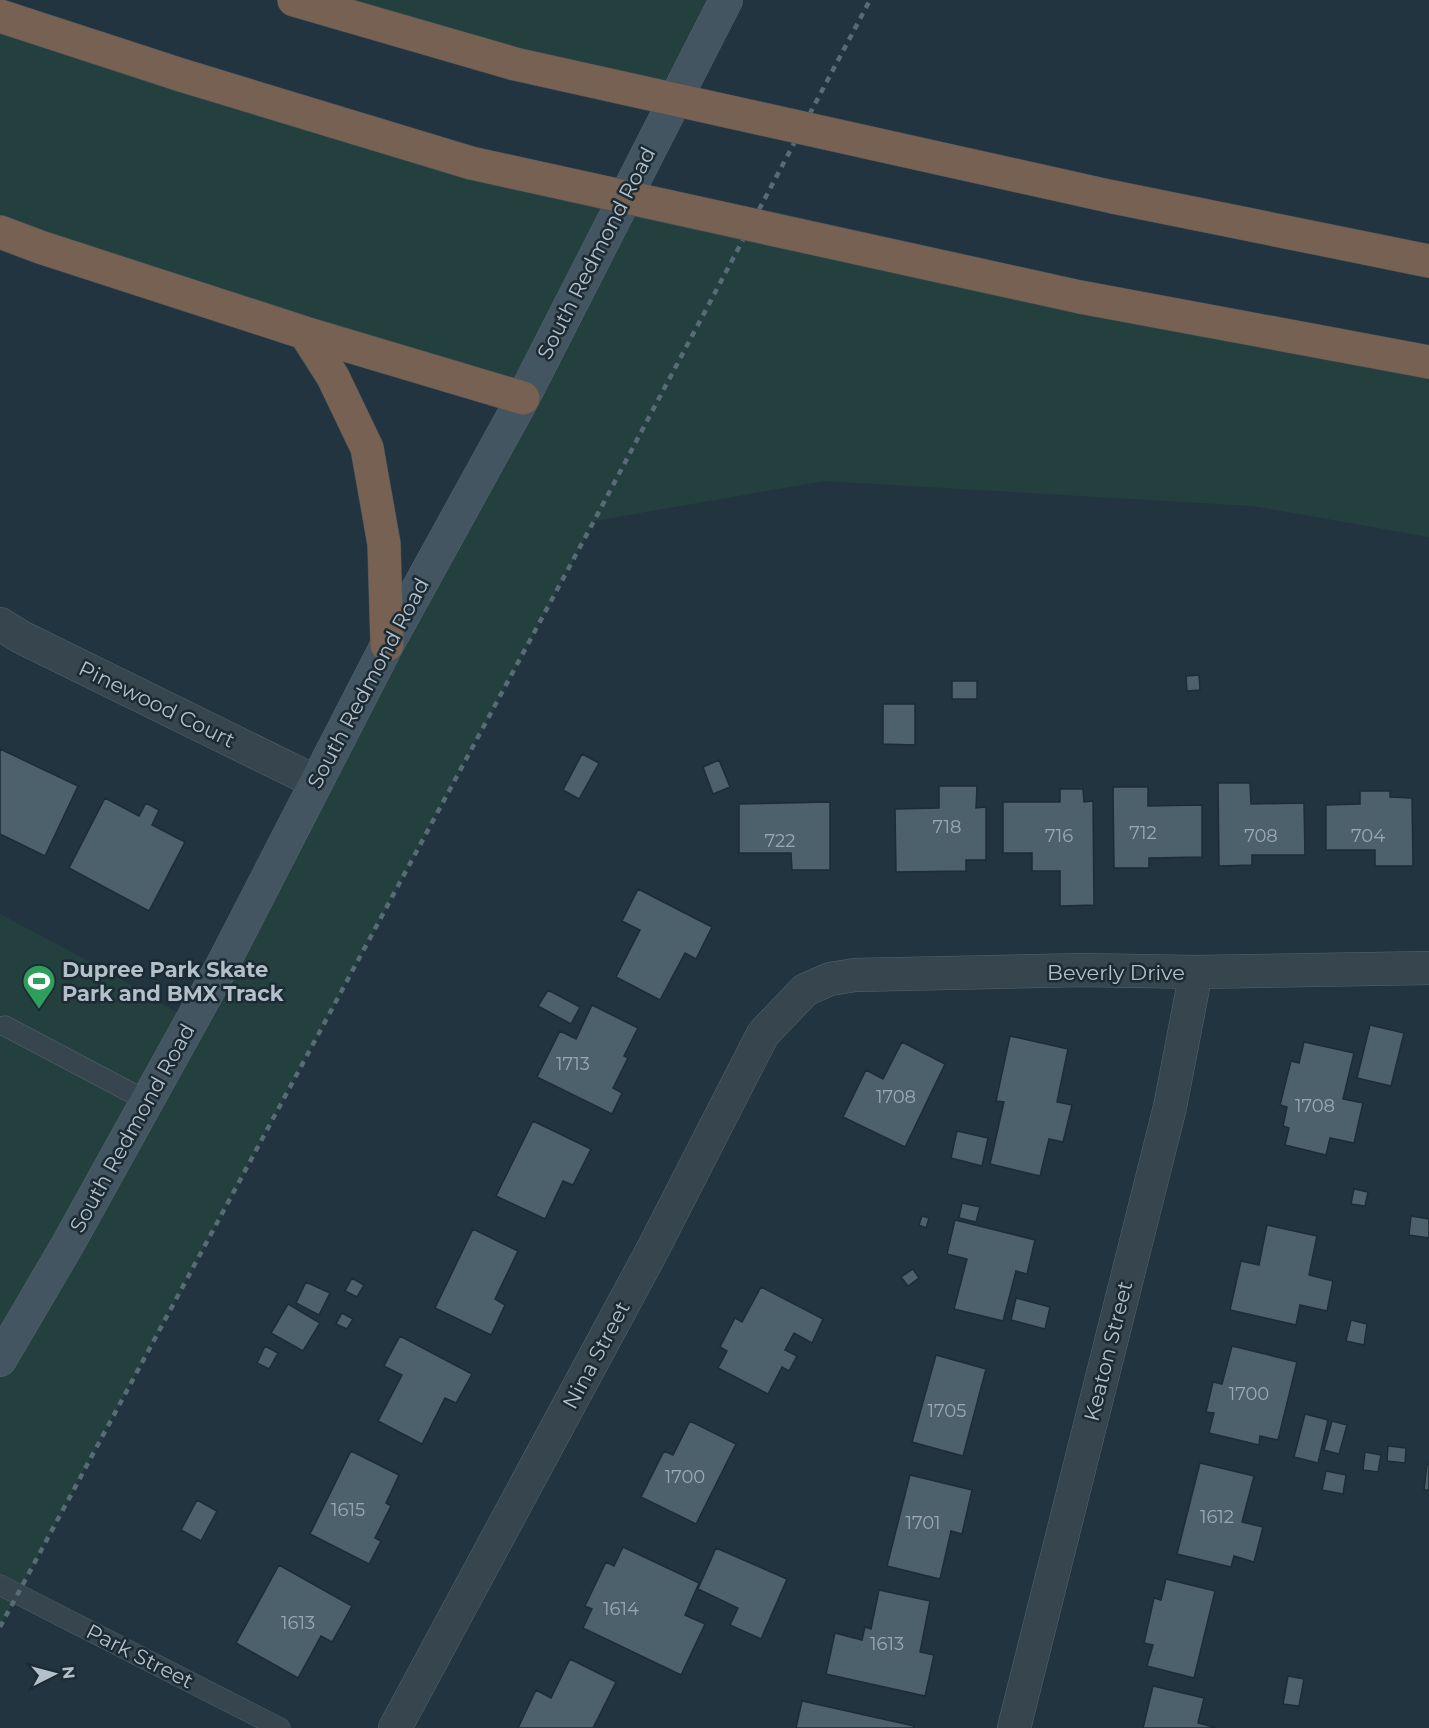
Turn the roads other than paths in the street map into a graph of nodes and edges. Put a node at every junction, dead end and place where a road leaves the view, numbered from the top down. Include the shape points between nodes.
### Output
1 (294, 0) edge
2 (726, 0) edge
3 (0, 16) edge
4 (0, 232) edge
5 (1429, 261) edge
6 (304, 333) junction
7 (1429, 362) edge
8 (523, 398) junction
9 (0, 624) edge
10 (387, 645) junction
11 (316, 782) junction
12 (1429, 968) edge
13 (1196, 972) junction
14 (805, 990) joint
15 (5, 1026) dead end
16 (147, 1101) junction
17 (0, 1360) edge
18 (0, 1585) edge
19 (280, 1728) edge
20 (395, 1728) edge
21 (1014, 1728) edge

1 - 5 highway, bridge via 515,64 1113,197
2 - 8 street, South Redmond Road
3 - 7 highway, bridge via 471,163 1080,297
4 - 6 highway
6 - 8 highway
6 - 10 highway via 333,377 368,448 384,544
8 - 10 street, South Redmond Road
9 - 11 street, Pinewood Court
10 - 11 street, South Redmond Road
11 - 16 street, South Redmond Road via 223,964
12 - 13 street, Beverly Drive
13 - 14 street, Beverly Drive via 1082,970 855,975 830,979
13 - 21 street, Keaton Street via 1170,1107
14 - 20 street, Nina Street via 763,1034 653,1249
15 - 16 lane
16 - 17 street, South Redmond Road
18 - 19 lane, Park Street

